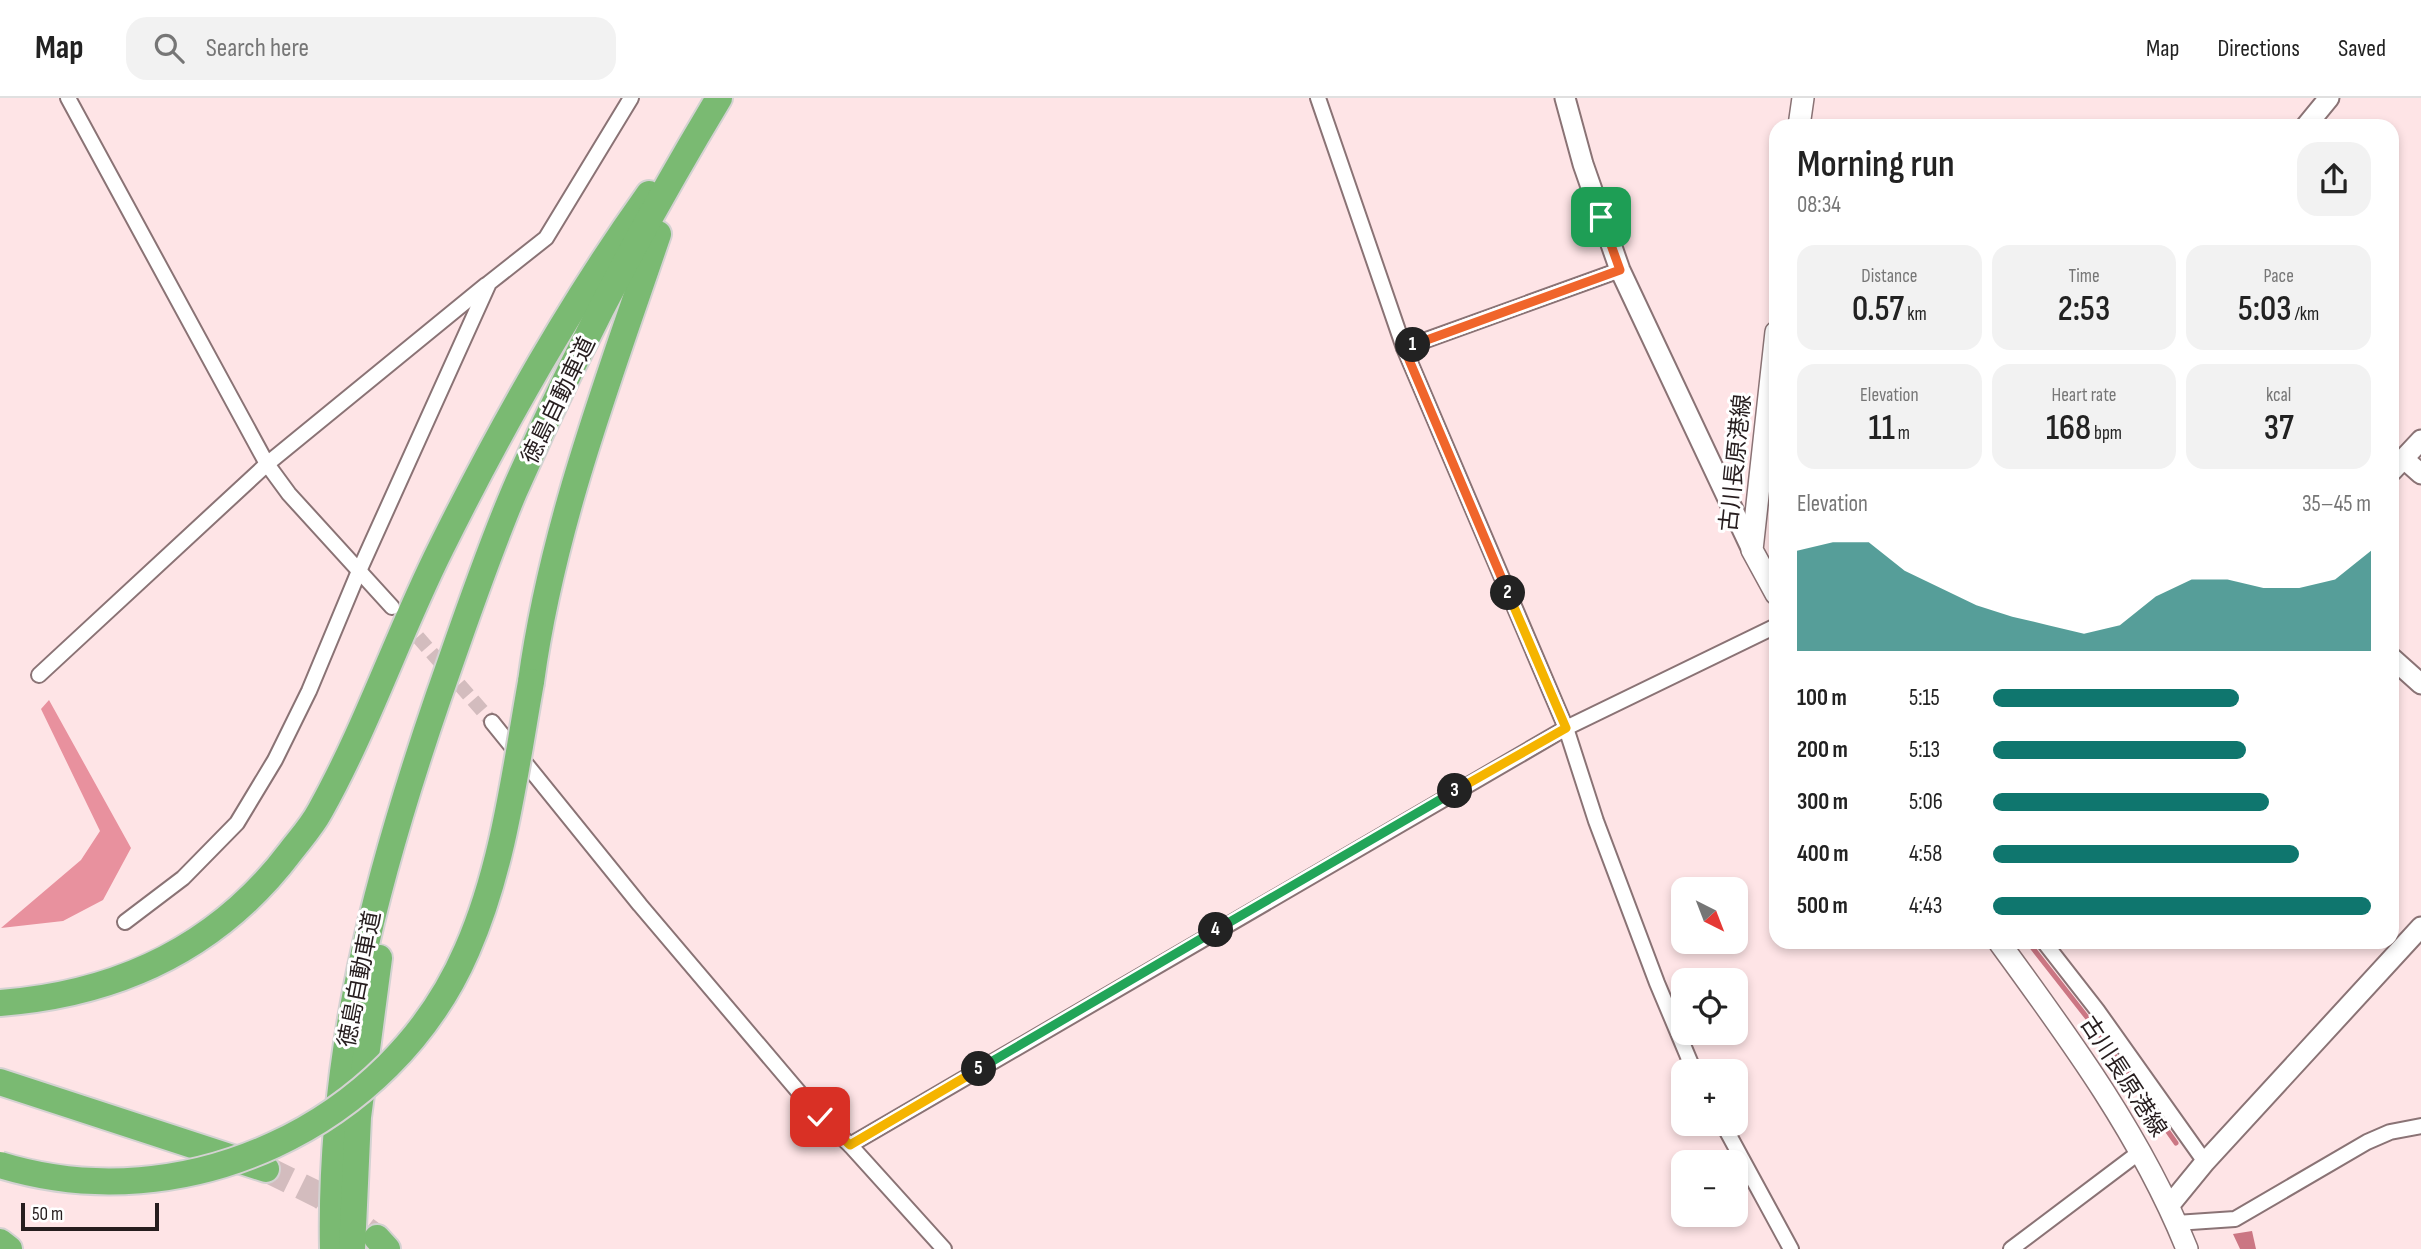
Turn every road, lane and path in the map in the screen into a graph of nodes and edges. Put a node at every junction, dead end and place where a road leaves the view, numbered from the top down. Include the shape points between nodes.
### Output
1 (68, 98) edge
2 (631, 98) edge
3 (718, 98) edge
4 (1318, 98) edge
5 (1565, 98) edge
6 (1803, 98) edge
7 (2329, 98) edge
8 (1800, 119) edge
9 (2312, 119) edge
10 (684, 156) junction
11 (1620, 270) junction
12 (489, 283) junction
13 (1404, 348) junction
14 (1769, 396) edge
15 (2421, 440) edge
16 (267, 464) junction
17 (2399, 464) edge
18 (2399, 465) edge
19 (2421, 474) edge
20 (1752, 550) junction
21 (359, 571) junction
22 (1769, 581) edge
23 (392, 607) tunnel mouth
24 (1769, 629) edge
25 (2399, 664) edge
26 (39, 675) dead end
27 (2421, 684) edge
28 (492, 722) tunnel mouth
29 (1566, 728) junction
30 (125, 922) dead end
31 (2421, 927) edge
32 (2004, 949) edge
33 (2049, 949) edge
34 (0, 1003) edge
35 (1689, 1059) edge
36 (0, 1082) edge
37 (2421, 1126) edge
38 (1730, 1136) edge
39 (850, 1145) junction
40 (2141, 1151) junction
41 (2205, 1161) junction
42 (0, 1165) edge
43 (344, 1167) junction
44 (266, 1169) tunnel mouth
45 (2173, 1214) junction
46 (0, 1242) edge
47 (9, 1249) edge
48 (333, 1249) edge
49 (352, 1249) edge
50 (944, 1249) edge
51 (1791, 1249) edge
52 (2011, 1249) edge
53 (2187, 1249) edge

1 - 16 street
2 - 12 street via 547,238
3 - 10 highway, 徳島自動車道
3 - 34 highway via 618,237 535,371 441,548 319,814 279,866 232,915 184,950 81,992
4 - 13 street
5 - 11 street
6 - 8 main road
7 - 9 street
10 - 42 highway, bridge via 576,476 536,640 501,838 468,949 432,1011 384,1071 300,1133 221,1167 154,1180 80,1181
10 - 43 highway, 徳島自動車道 via 555,402 480,578 401,806 366,932 343,1060
11 - 13 street
11 - 20 street
12 - 16 street
12 - 21 street
13 - 29 street
14 - 20 main road, 古川長原港線
15 - 17 street
16 - 21 street
16 - 26 street
18 - 19 street
20 - 22 main road, 古川長原港線
21 - 23 street
21 - 30 street via 275,760 237,823 183,878
24 - 29 street
25 - 27 street
28 - 39 street via 784,1075
29 - 35 street via 1596,821
29 - 39 street
31 - 41 street
32 - 40 main road, 古川長原港線
33 - 41 street
36 - 44 highway
37 - 45 street via 2367,1142 2235,1219
38 - 51 street
39 - 50 street
40 - 45 main road, 古川長原港線
40 - 52 street
41 - 45 street
43 - 48 highway, 徳島自動車道
43 - 49 highway, 徳島自動車道
45 - 53 main road, 古川長原港線
46 - 47 highway

